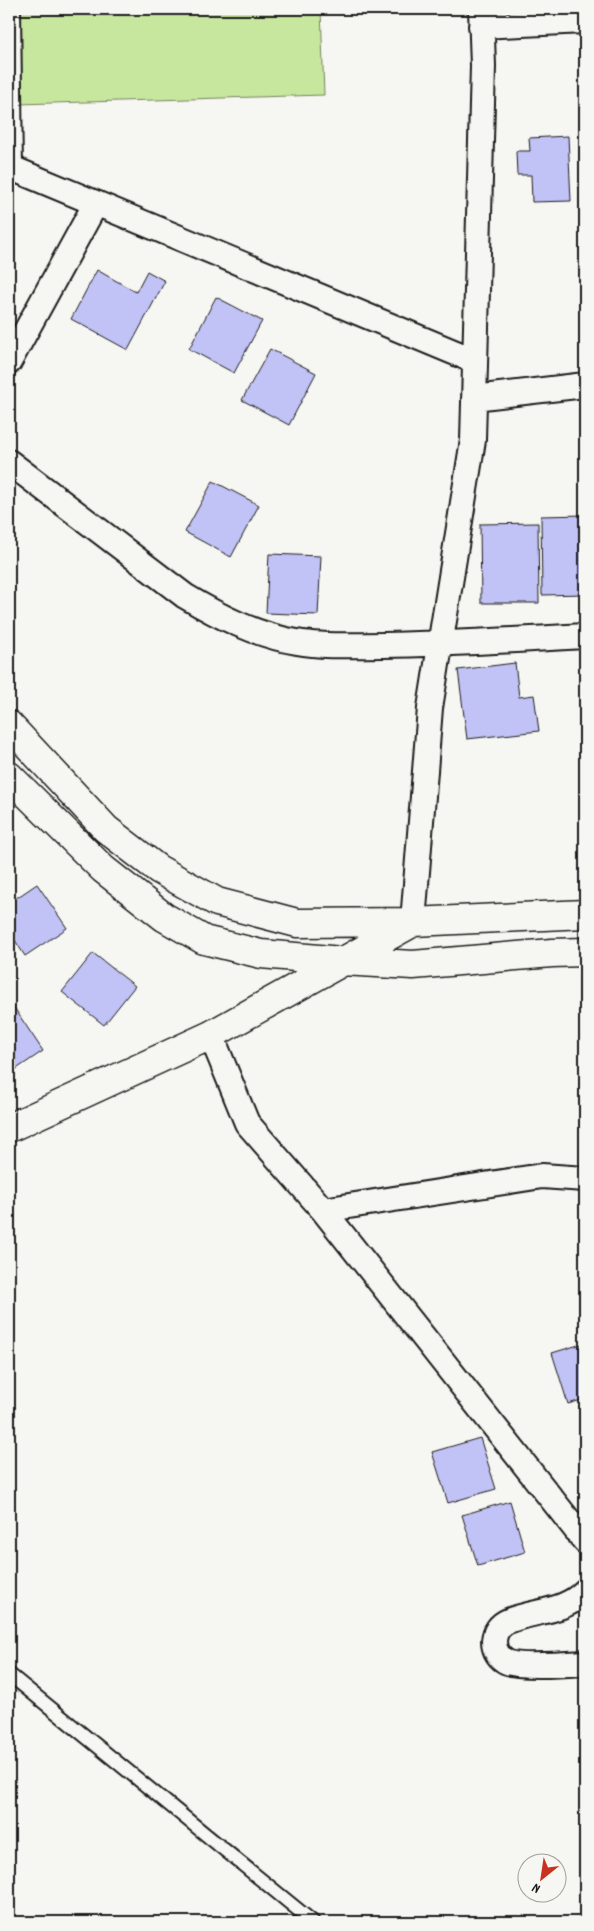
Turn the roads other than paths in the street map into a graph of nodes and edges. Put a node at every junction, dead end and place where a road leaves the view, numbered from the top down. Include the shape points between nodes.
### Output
1 (14, 9) edge
2 (481, 17) edge
3 (585, 21) edge
4 (12, 169) edge
5 (96, 204) junction
6 (475, 361) junction
7 (9, 362) edge
8 (585, 385) edge
9 (474, 398) junction
10 (9, 462) edge
11 (585, 636) edge
12 (440, 644) junction
13 (9, 725) edge
14 (9, 776) edge
15 (585, 914) edge
16 (414, 922) junction
17 (585, 952) edge
18 (342, 961) junction
19 (211, 1035) junction
20 (9, 1128) edge
21 (585, 1179) edge
22 (323, 1210) junction
23 (585, 1541) edge
24 (585, 1591) edge
25 (585, 1663) edge
26 (9, 1674) edge
27 (313, 1922) edge

1 - 4 lane
2 - 3 street
2 - 6 street via 483,66
4 - 5 street
5 - 6 street
5 - 7 street
6 - 9 street
8 - 9 street
9 - 12 street via 473,440
10 - 12 street via 185,596 246,628 287,640 321,645
11 - 12 street
12 - 16 street via 430,708
13 - 16 main road via 106,829 158,869 217,902 297,923
14 - 18 main road via 103,869 164,917 204,940 261,954
15 - 16 main road
16 - 18 main road
17 - 18 main road via 413,965
18 - 19 main road
19 - 20 main road
19 - 22 street via 247,1123
21 - 22 street via 542,1176
22 - 23 street
24 - 25 street via 565,1606 507,1622 494,1636 493,1645 506,1662
26 - 27 lane

